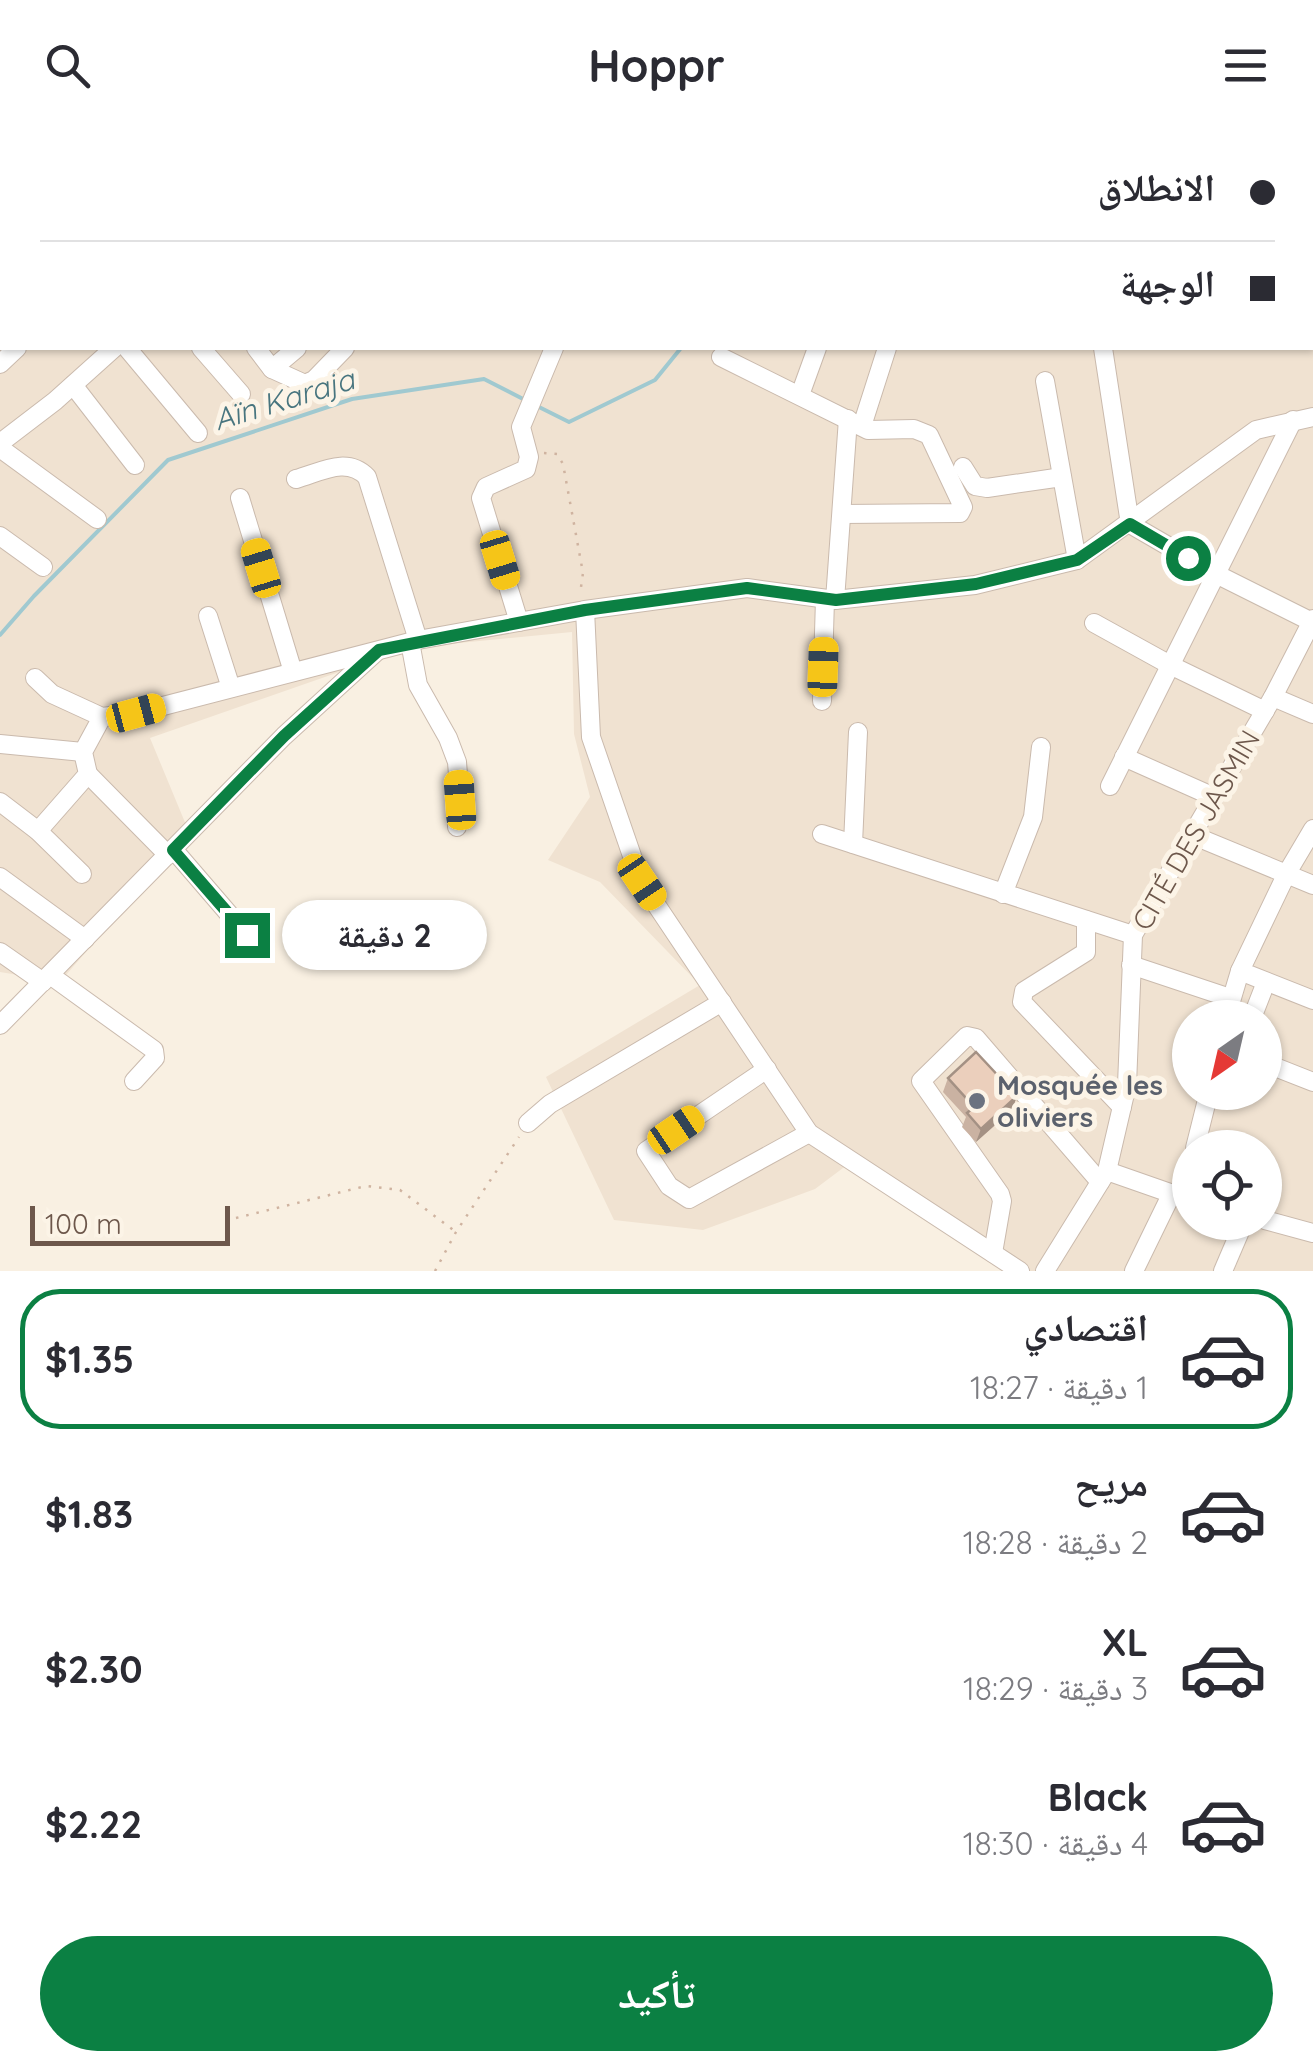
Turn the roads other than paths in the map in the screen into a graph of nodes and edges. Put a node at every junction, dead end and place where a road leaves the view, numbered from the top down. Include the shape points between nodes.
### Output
1 (112, 350) edge
2 (130, 350) edge
3 (203, 350) edge
4 (258, 350) edge
5 (294, 350) edge
6 (343, 350) edge
7 (553, 350) edge
8 (816, 350) edge
9 (886, 350) edge
10 (1103, 350) edge
11 (721, 357) dead end
12 (272, 369) junction
13 (1045, 381) dead end
14 (73, 385) junction
15 (241, 394) dead end
16 (800, 395) junction
17 (1313, 417) edge
18 (1292, 420) junction
19 (855, 422) junction
20 (198, 433) dead end
21 (0, 446) edge
22 (135, 464) dead end
23 (962, 467) dead end
24 (1062, 477) junction
25 (296, 479) dead end
26 (240, 498) dead end
27 (842, 514) junction
28 (96, 519) dead end
29 (1130, 524) junction
30 (0, 536) edge
31 (1077, 560) junction
32 (43, 567) dead end
33 (1218, 575) junction
34 (830, 600) junction
35 (582, 610) junction
36 (208, 616) dead end
37 (1312, 621) edge
38 (519, 622) junction
39 (1094, 624) dead end
40 (414, 641) junction
41 (379, 650) junction
42 (1170, 666) junction
43 (293, 672) junction
44 (35, 678) dead end
45 (231, 688) junction
46 (822, 701) dead end
47 (1269, 704) junction
48 (1313, 714) edge
49 (102, 717) junction
50 (858, 732) dead end
51 (0, 744) edge
52 (1041, 746) dead end
53 (82, 752) junction
54 (1124, 758) junction
55 (88, 774) junction
56 (1110, 786) dead end
57 (1214, 797) junction
58 (0, 802) edge
59 (457, 827) dead end
60 (1313, 829) edge
61 (38, 832) junction
62 (822, 834) dead end
63 (1192, 835) junction
64 (852, 844) junction
65 (170, 852) junction
66 (1286, 873) junction
67 (82, 874) dead end
68 (0, 877) edge
69 (1313, 884) edge
70 (1002, 894) junction
71 (1086, 920) junction
72 (247, 935) dead end
73 (1133, 936) junction
74 (85, 939) junction
75 (0, 952) edge
76 (1132, 965) junction
77 (1240, 971) junction
78 (47, 979) junction
79 (1266, 982) junction
80 (1230, 998) joint
81 (1259, 1000) edge
82 (1313, 1000) edge
83 (722, 1002) junction
84 (0, 1025) edge
85 (767, 1070) junction
86 (1282, 1070) edge
87 (134, 1081) dead end
88 (1313, 1082) edge
89 (1122, 1107) junction
90 (528, 1124) road end
91 (810, 1133) junction
92 (1104, 1176) junction
93 (1172, 1195) edge
94 (1172, 1211) edge
95 (1282, 1225) edge
96 (1313, 1233) edge
97 (1236, 1240) edge
98 (993, 1254) junction
99 (1020, 1271) edge
100 (1045, 1271) edge
101 (1134, 1271) edge
102 (1223, 1271) edge

1 - 14 street
2 - 20 street
3 - 15 street
4 - 12 street
5 - 12 street
6 - 12 street via 305,384
7 - 38 street via 523,421 526,469 486,487 482,498
8 - 16 street
9 - 19 street
10 - 29 street
11 - 16 street
13 - 24 street
14 - 21 street
14 - 22 street
16 - 19 street
17 - 18 street
18 - 29 street via 1256,430
18 - 33 street
19 - 27 street
19 - 27 street via 868,430 929,435 963,507
21 - 28 street
23 - 24 street via 975,486 987,488
24 - 31 street
25 - 40 street via 348,464 367,477
26 - 43 street
27 - 34 street
29 - 31 street
29 - 33 street
30 - 32 street
31 - 34 street via 976,584
33 - 37 street
33 - 42 street
34 - 35 street via 747,588
34 - 46 street
35 - 38 street
35 - 83 street via 591,737 635,864
36 - 45 street
37 - 47 street, CITÉ DES JASMIN
38 - 40 street
39 - 42 street
40 - 41 street
40 - 59 street via 418,685 457,762
41 - 43 street
41 - 65 street
42 - 47 street
42 - 54 street
43 - 45 street
44 - 49 street via 52,694
45 - 49 street
47 - 48 street
47 - 57 street, CITÉ DES JASMIN
49 - 53 street
50 - 64 street
51 - 53 street
52 - 70 street via 1033,817
53 - 55 street
54 - 56 street
54 - 57 street
55 - 61 street
55 - 65 street
57 - 63 street, CITÉ DES JASMIN
58 - 61 street
60 - 66 street
61 - 67 street
62 - 64 street
63 - 66 street
63 - 73 street, CITÉ DES JASMIN
64 - 70 street
65 - 72 street
65 - 74 street
66 - 69 street
66 - 77 street
68 - 74 street
70 - 71 street
71 - 73 street
71 - 89 street via 1086,952 1024,991 1022,1002
73 - 76 street, CITÉ DES JASMIN
74 - 78 street
75 - 78 street
76 - 80 street
76 - 89 street, CITÉ DES JASMIN
77 - 79 street
77 - 80 street
78 - 84 street
78 - 87 street via 154,1050
79 - 81 street
79 - 82 street
83 - 85 street
83 - 90 street via 550,1104
85 - 91 street
85 - 91 street via 646,1151 669,1186 689,1199
86 - 88 street
89 - 92 street, CITÉ DES JASMIN
91 - 98 street
92 - 93 street
92 - 98 street via 968,1036 921,1080 1000,1194
92 - 100 street, CITÉ DES JASMIN
94 - 101 street
95 - 96 street
97 - 102 street
98 - 99 street

